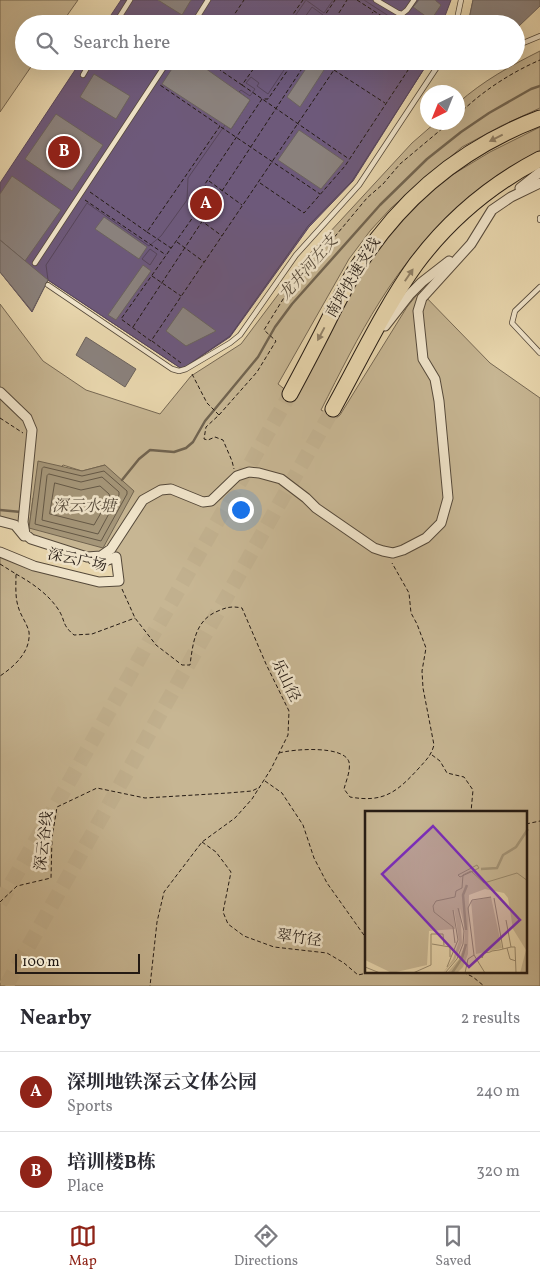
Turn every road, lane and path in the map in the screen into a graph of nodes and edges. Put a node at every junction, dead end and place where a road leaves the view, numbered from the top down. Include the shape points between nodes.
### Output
1 (130, 0) edge
2 (208, 0) edge
3 (244, 0) edge
4 (303, 0) edge
5 (335, 0) edge
6 (347, 0) edge
7 (357, 0) edge
8 (376, 0) edge
9 (388, 0) edge
10 (414, 0) edge
11 (461, 0) edge
12 (385, 5) junction
13 (374, 11) junction
14 (121, 15) edge
15 (199, 15) edge
16 (234, 15) edge
17 (292, 15) edge
18 (325, 15) edge
19 (338, 15) edge
20 (371, 15) edge
21 (380, 15) edge
22 (458, 15) edge
23 (540, 36) edge
24 (525, 42) edge
25 (540, 60) edge
26 (525, 68) edge
27 (86, 70) edge
28 (162, 70) edge
29 (220, 70) edge
30 (254, 70) edge
31 (288, 70) edge
32 (301, 70) edge
33 (334, 70) joint
34 (408, 70) edge
35 (435, 70) edge
36 (520, 70) edge
37 (83, 75) dead end
38 (155, 82) junction
39 (242, 86) junction
40 (262, 99) junction
41 (386, 104) junction
42 (465, 108) edge
43 (276, 109) junction
44 (540, 118) edge
45 (298, 124) junction
46 (220, 126) junction
47 (440, 130) edge
48 (236, 137) junction
49 (251, 147) junction
50 (349, 159) junction
51 (540, 159) edge
52 (273, 162) junction
53 (540, 172) edge
54 (208, 180) junction
55 (259, 182) junction
56 (540, 183) edge
57 (86, 189) junction
58 (222, 190) junction
59 (320, 194) junction
60 (80, 197) junction
61 (511, 197) junction
62 (243, 205) junction
63 (194, 215) junction
64 (202, 221) junction
65 (147, 232) junction
66 (222, 236) junction
67 (176, 241) junction
68 (471, 244) junction
69 (185, 248) junction
70 (171, 249) junction
71 (166, 255) junction
72 (205, 262) junction
73 (35, 263) dead end
74 (152, 276) junction
75 (162, 283) junction
76 (48, 285) dead end
77 (540, 287) edge
78 (181, 296) junction
79 (132, 328) junction
80 (151, 341) junction
81 (540, 353) edge
82 (362, 356) junction
83 (184, 366) dead end
84 (190, 370) dead end
85 (0, 392) edge
86 (290, 394) tunnel mouth
87 (332, 409) tunnel mouth
88 (219, 415) junction
89 (0, 418) edge
90 (32, 443) junction
91 (237, 476) junction
92 (0, 521) edge
93 (0, 552) edge
94 (393, 553) junction
95 (0, 564) edge
96 (16, 574) junction
97 (119, 581) junction
98 (135, 618) junction
99 (0, 676) edge
100 (279, 753) junction
101 (432, 755) junction
102 (265, 780) junction
103 (260, 787) junction
104 (471, 811) edge
105 (202, 842) junction
106 (0, 902) edge
107 (365, 936) edge
108 (365, 974) edge
109 (467, 974) edge
110 (150, 986) edge
111 (484, 986) edge

1 - 14 lane
2 - 15 lane
3 - 16 path
4 - 17 path
5 - 18 path
6 - 19 path
7 - 13 path
8 - 12 lane
9 - 12 lane
10 - 12 lane via 402,14
11 - 22 lane
13 - 20 path
13 - 21 path
23 - 24 lane
25 - 26 path
27 - 37 lane
28 - 38 lane
29 - 39 path
30 - 39 path
31 - 40 path via 268,100
32 - 43 path
33 - 41 path
33 - 45 path
34 - 41 path
35 - 76 lane via 359,185 296,255 240,335 186,370 172,369
36 - 42 path
38 - 46 path
38 - 57 lane
39 - 40 path
40 - 43 path
40 - 48 path
41 - 50 path
43 - 45 path
43 - 49 path
44 -> 86 highway, 南坪快速支线 via 454,163 400,210 360,262
45 - 50 path
45 - 52 path
46 - 48 path
46 - 65 path
47 - 88 path via 400,164 297,280 264,330 276,341 256,372
48 - 49 path
48 - 54 path
49 - 52 path
49 - 58 path
50 - 59 path
82 -> 51 highway via 398,292 437,239 491,190
52 - 55 path
52 - 59 path
53 - 61 street
54 - 58 path
54 - 63 path via 208,196
55 - 59 path via 304,212
55 - 62 path
56 - 61 street
57 - 60 lane
57 - 65 path
58 - 62 path
58 - 64 path
60 - 71 path
60 - 73 lane
61 - 68 street via 492,210
62 - 66 path
63 - 64 path
63 - 67 path
64 - 66 path
64 - 69 path
65 - 70 path
66 - 72 path
67 - 69 path
67 - 70 path
68 - 82 street via 410,294
68 - 94 street via 422,298 418,311 423,359 435,379 439,401 448,498 441,523 426,538
69 - 72 path
69 - 75 path
70 - 71 path
71 - 74 path
72 - 78 path
74 - 75 path
74 - 79 path via 121,319
75 - 78 path
75 - 79 path
77 - 81 lane via 514,312 512,323
78 - 80 path
79 - 80 path
80 - 83 path
82 - 87 highway
84 - 88 path via 207,403
85 - 90 street via 27,418 32,430
88 - 91 path via 206,427 204,439 215,437 223,440
89 - 90 path via 22,432
90 - 91 street via 22,522 25,534 30,539 88,557 101,556 111,550 143,500 161,490 171,489 203,502 211,501
91 - 94 street via 248,472 281,479 367,543
92 - 97 street, 深云广场 via 15,525 27,539 88,559 105,561 116,557
93 - 97 street, 深云广场 via 34,566 99,582
94 - 101 path via 390,560 409,593 411,613 426,648 422,671 434,745
95 - 96 path
96 - 98 path via 49,597 60,611 65,628 74,635 92,634
96 - 99 path via 18,606 29,631 28,644 17,661
97 - 98 path, 乐山径
98 - 100 path, 乐山径 via 156,645 182,665 190,665 199,626 211,614 231,606 242,608 289,711 288,735
100 - 101 path via 328,749 346,757 349,770 344,789 350,797 362,800 377,799 393,792
100 - 102 path, 乐山径
101 - 104 path via 440,761 447,774 464,777 473,790
102 - 103 path, 乐山径
102 - 107 path via 282,793 303,825 327,883
103 - 105 path, 乐山径 via 235,818
103 - 106 path, 深云谷线 via 252,791 144,798 97,788 57,807 51,878 17,886
105 - 108 path, 翠竹径 via 216,852 231,872 223,912 228,924 244,936 274,947 326,953 358,975
105 - 110 path, 乐山径 via 164,892 157,922
109 - 111 path

